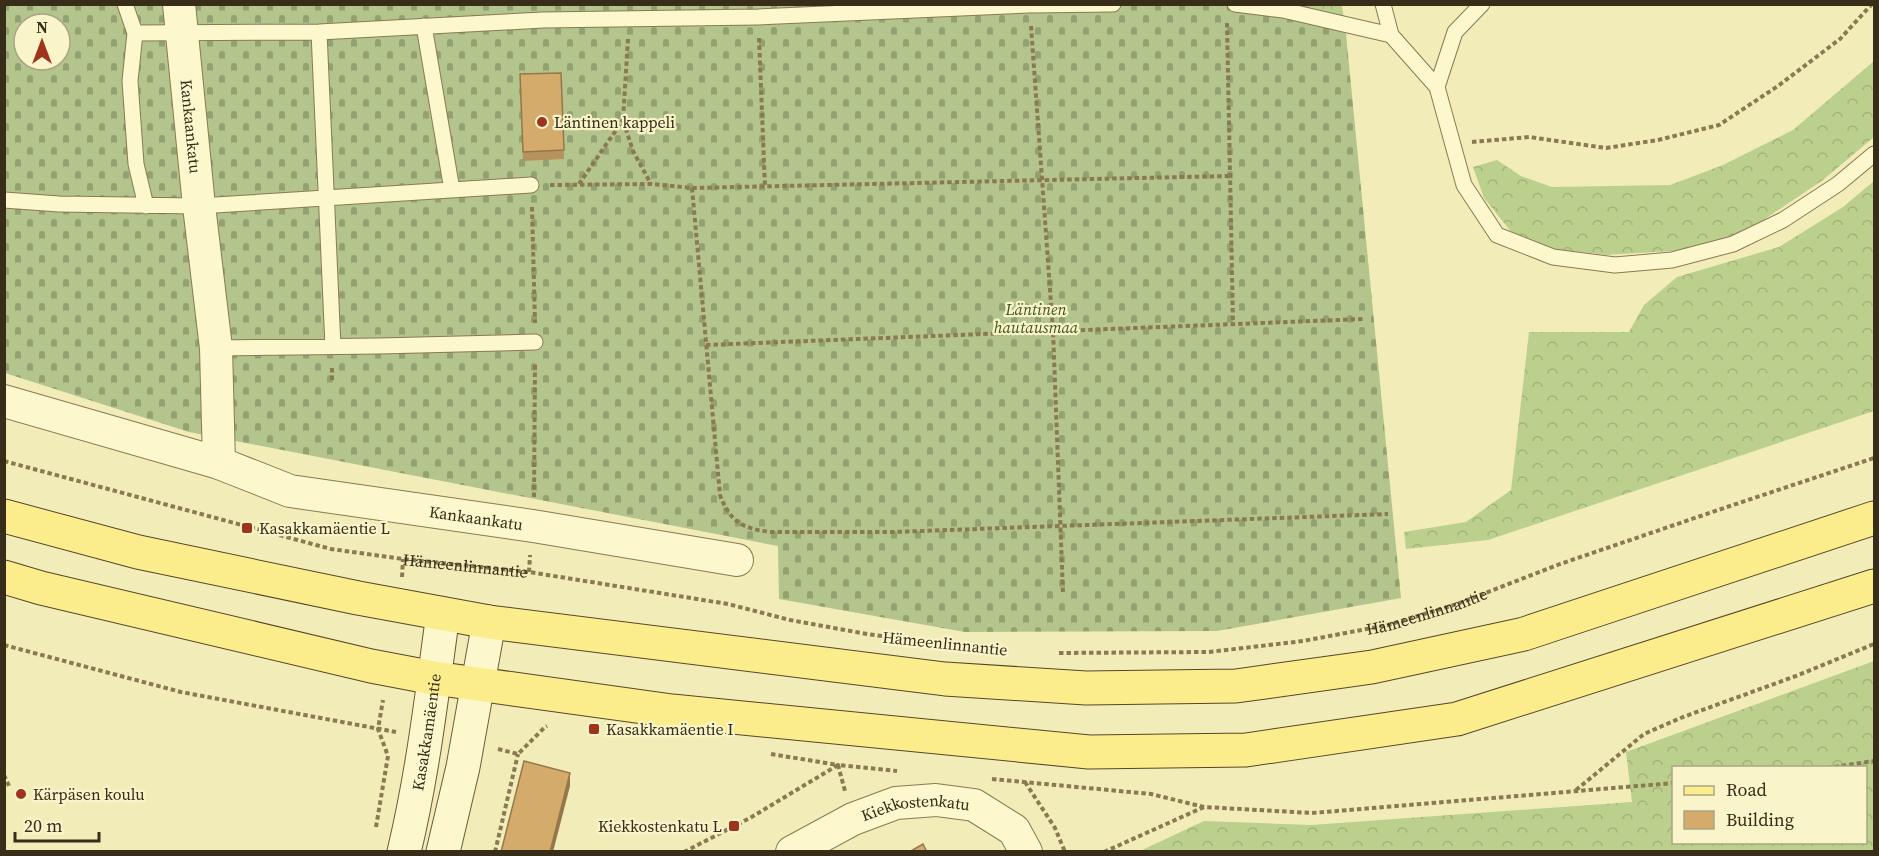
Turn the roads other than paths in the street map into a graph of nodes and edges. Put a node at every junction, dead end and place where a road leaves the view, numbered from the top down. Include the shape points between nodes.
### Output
1 (125, 4) edge
2 (1113, 4) edge
3 (1383, 4) edge
4 (1482, 4) edge
5 (1029, 5) edge
6 (1231, 10) edge
7 (180, 19) edge
8 (424, 26) junction
9 (319, 32) junction
10 (135, 33) junction
11 (1391, 35) junction
12 (1437, 87) junction
13 (1875, 154) edge
14 (531, 185) road end
15 (452, 190) junction
16 (326, 198) junction
17 (4, 200) edge
18 (146, 206) junction
19 (199, 206) junction
20 (535, 342) road end
21 (333, 347) junction
22 (216, 348) junction
23 (4, 401) edge
24 (219, 463) junction
25 (4, 516) edge
26 (1875, 518) edge
27 (737, 560) dead end
28 (4, 577) edge
29 (1875, 586) edge
30 (442, 614) junction
31 (489, 622) junction
32 (434, 678) junction
33 (477, 683) junction
34 (404, 852) edge
35 (443, 852) edge
36 (792, 852) edge
37 (1026, 852) edge

1 - 10 lane
2 - 5 lane
3 - 11 lane
4 - 12 lane via 1455,32
5 - 8 lane
6 - 11 lane via 1283,10
7 - 9 lane
7 - 10 lane
7 - 19 street, Kankaankatu
8 - 9 lane
8 - 15 lane
9 - 16 lane
10 - 18 lane via 130,81 136,164
11 - 12 lane
12 - 13 lane via 1464,185 1497,235 1553,257 1615,265 1672,260 1733,244 1783,220
14 - 15 lane
15 - 16 lane
16 - 19 lane
16 - 21 lane
17 - 18 lane
18 - 19 lane
19 - 22 street, Kankaankatu
20 - 21 lane
21 - 22 lane
22 - 24 street, Kankaankatu
23 - 24 street, Kankaankatu
24 - 27 street, Kankaankatu via 290,491
25 - 30 main road, Hämeenlinnantie via 138,552
26 - 31 main road, Hämeenlinnantie via 1524,634 1372,667 1236,686 1086,688 945,679
28 - 32 main road
29 - 33 main road via 1457,719 1246,750 1089,752 672,711
30 - 31 main road, Hämeenlinnantie
30 - 32 street, Kasakkamäentie
31 - 33 street
32 - 33 main road
32 - 34 street, Kasakkamäentie
33 - 35 street
36 - 37 street, Kiekkostenkatu via 853,819 896,803 936,800 974,805 1014,830

